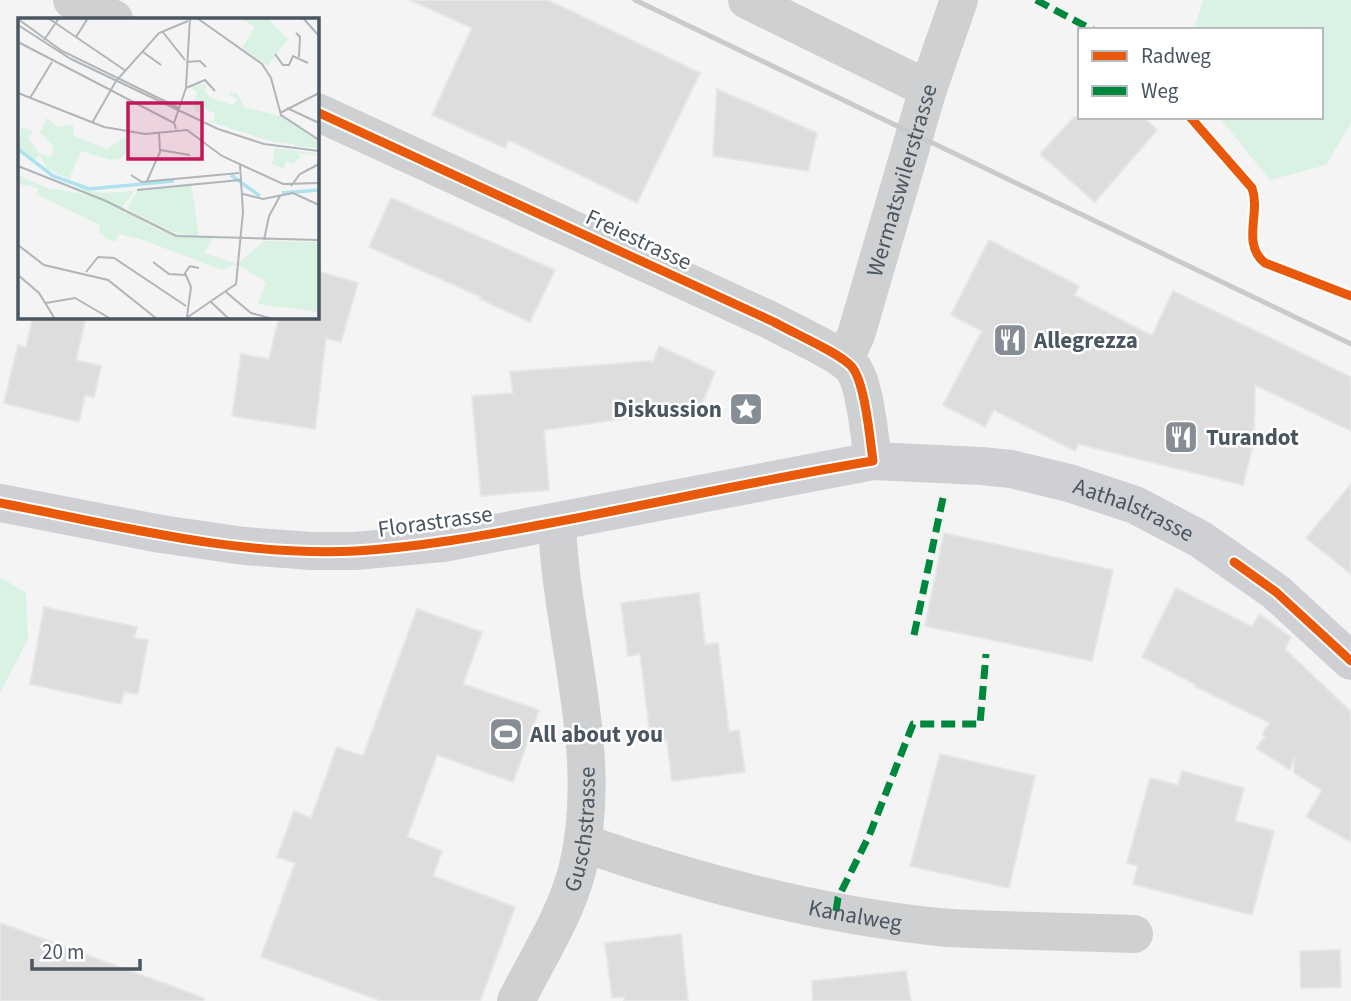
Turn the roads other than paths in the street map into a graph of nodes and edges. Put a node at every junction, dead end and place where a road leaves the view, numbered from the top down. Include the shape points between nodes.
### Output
1 (72, 0) edge
2 (747, 0) edge
3 (959, 0) edge
4 (112, 18) edge
5 (928, 89) junction
6 (318, 112) edge
7 (844, 360) junction
8 (873, 461) junction
9 (0, 503) edge
10 (557, 522) junction
11 (1351, 661) edge
12 (583, 843) junction
13 (1134, 934) dead end
14 (516, 1001) edge

1 - 4 street
2 - 5 street
3 - 5 street, Wermatswilerstrasse
5 - 7 street, Wermatswilerstrasse via 856,335
6 - 7 street, Freiestrasse via 774,322
7 - 8 street via 856,373 863,394
8 - 10 main road, Florastrasse
8 - 11 main road, Aathalstrasse via 1011,469 1135,505 1200,539 1276,592
9 - 10 main road, Florastrasse via 162,534 311,551 439,544
10 - 12 street, Guschstrasse via 558,556 583,715 587,804
12 - 13 street, Kanalweg via 727,887 882,919 940,927
12 - 14 street, Guschstrasse via 564,907

